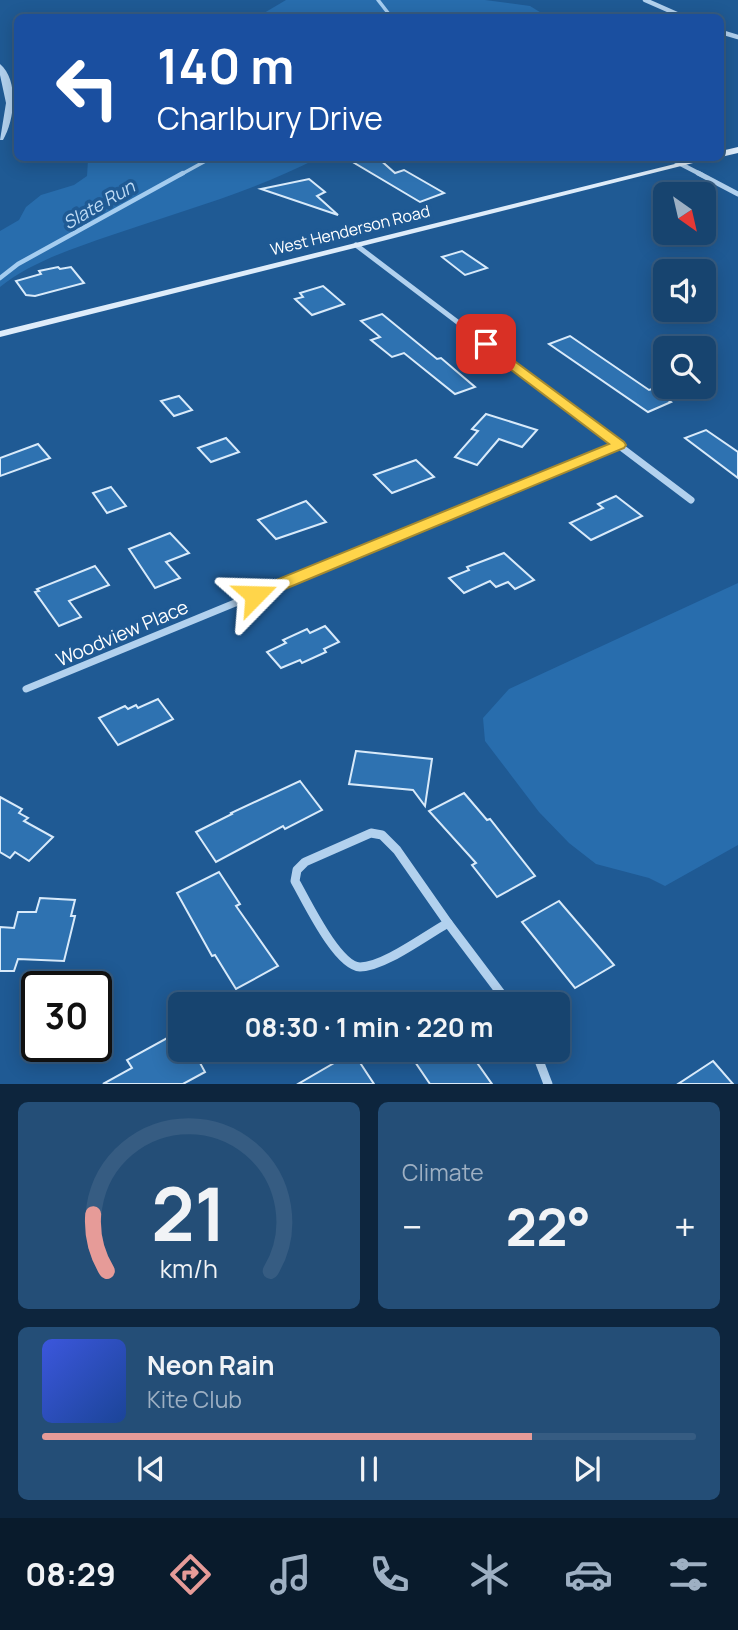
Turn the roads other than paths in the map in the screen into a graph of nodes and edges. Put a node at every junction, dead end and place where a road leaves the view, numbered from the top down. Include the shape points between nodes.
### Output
1 (645, 0) edge
2 (677, 14) edge
3 (0, 66) edge
4 (0, 138) edge
5 (674, 161) edge
6 (694, 161) edge
7 (680, 164) junction
8 (738, 194) edge
9 (356, 245) junction
10 (0, 334) edge
11 (619, 445) junction
12 (691, 500) dead end
13 (26, 690) dead end
14 (448, 923) junction
15 (500, 992) edge
16 (540, 1062) edge
17 (548, 1084) edge

1 - 2 street
3 - 4 street via 10,104 8,127
5 - 7 street
6 - 7 main road, West Henderson Road
7 - 8 street
7 - 9 main road, West Henderson Road
9 - 10 main road, West Henderson Road
9 - 11 street
11 - 12 street
11 - 13 street, Woodview Place
14 - 14 street via 382,835 359,836 305,862 298,870 295,881 299,891 346,962 359,967 373,964
14 - 15 street
16 - 17 street

